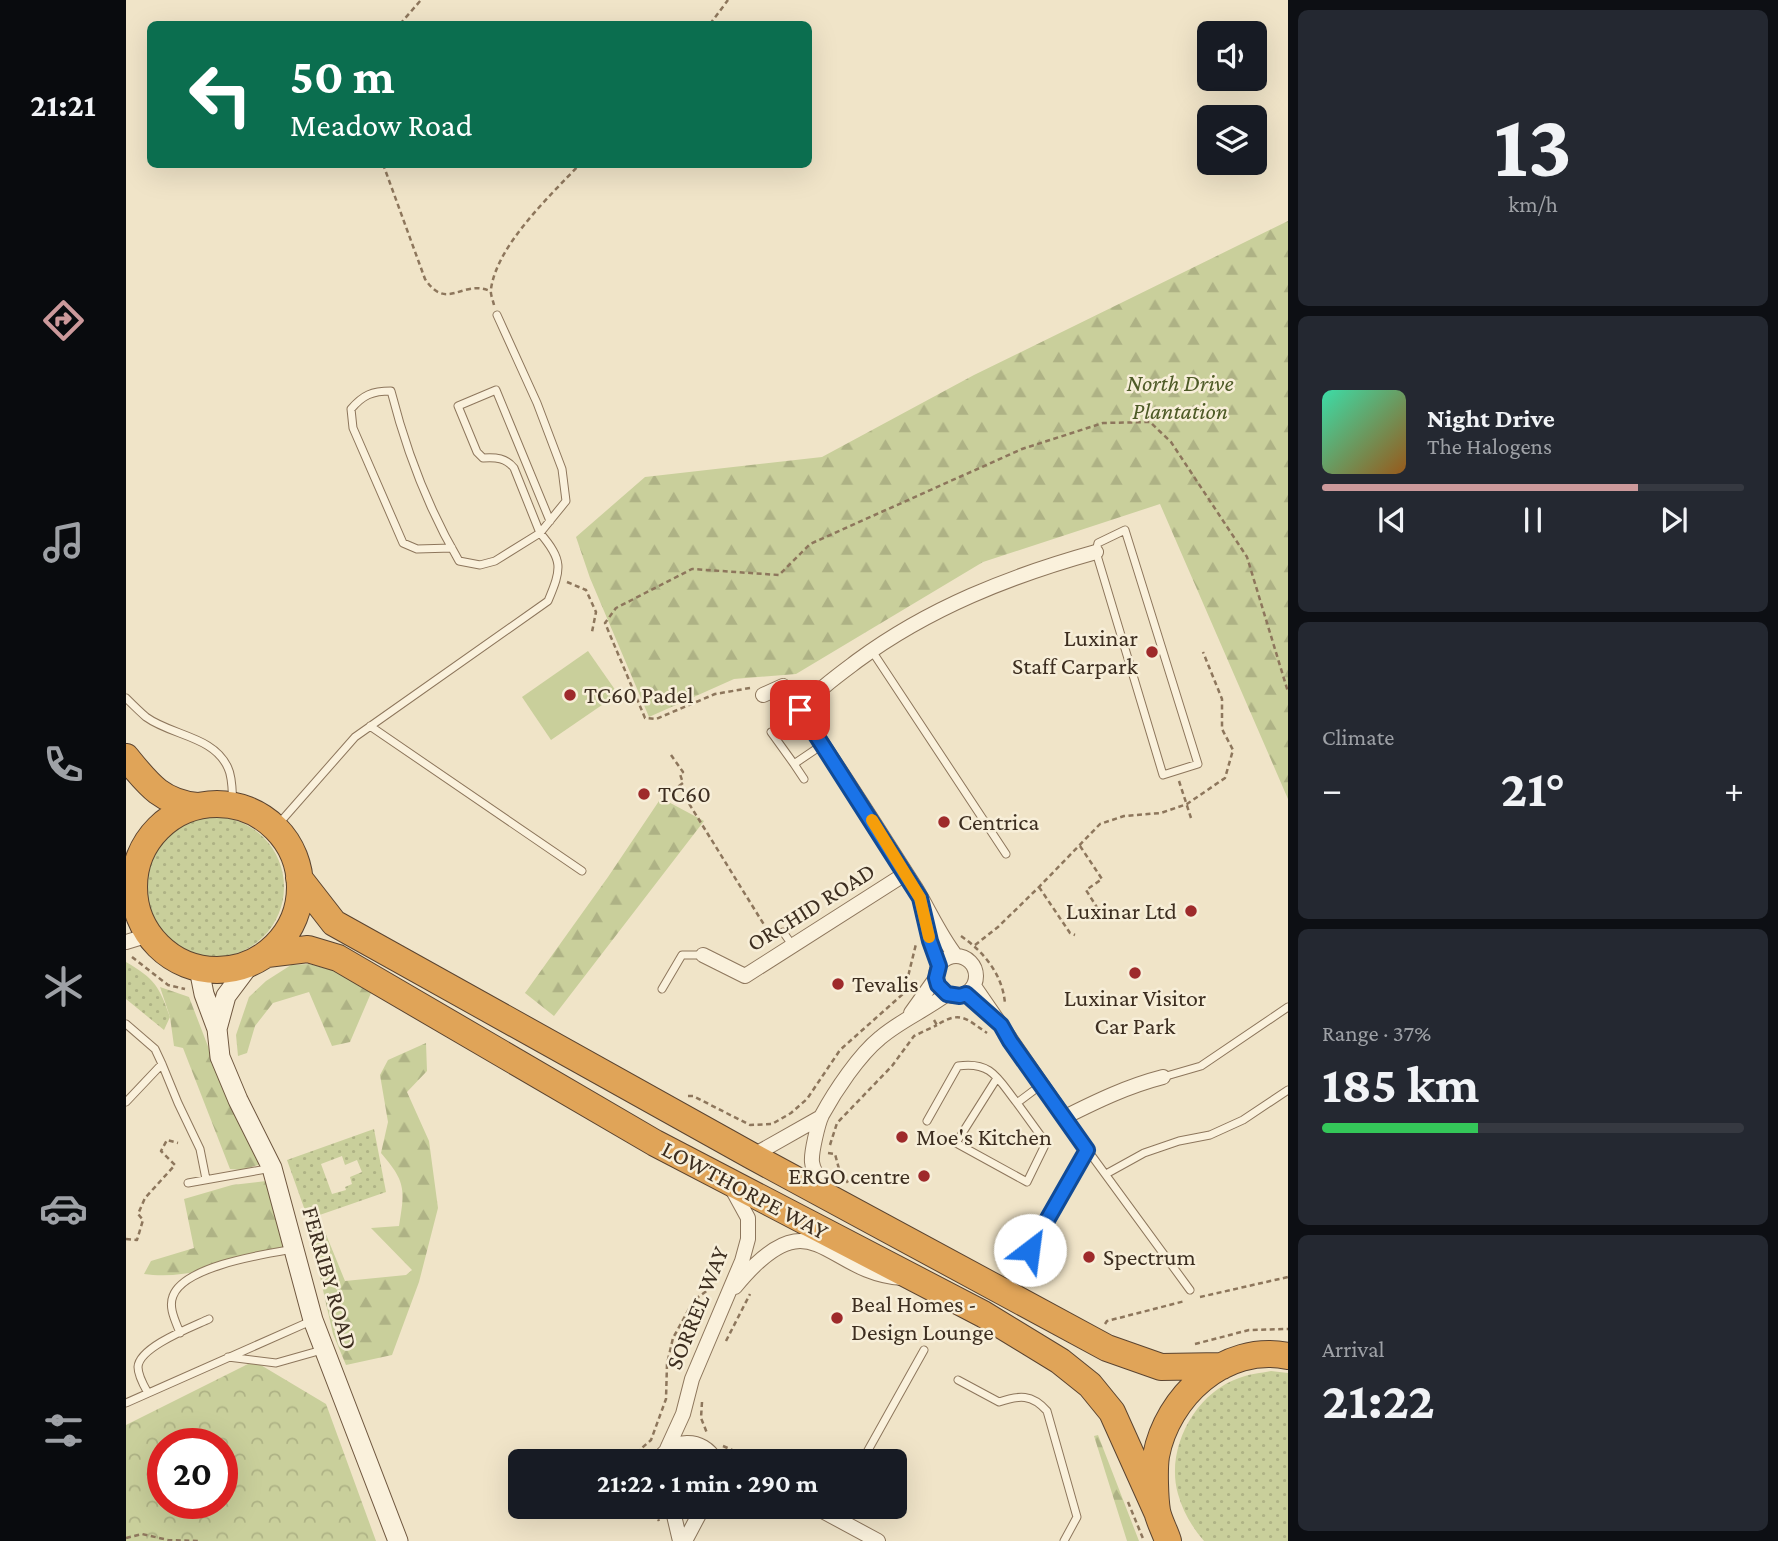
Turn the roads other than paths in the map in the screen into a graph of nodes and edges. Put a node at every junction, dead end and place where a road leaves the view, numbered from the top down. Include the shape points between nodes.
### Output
1 (497, 315) road end
2 (550, 520) junction
3 (540, 533) junction
4 (452, 548) junction
5 (1096, 552) junction
6 (871, 651) junction
7 (758, 691) road end
8 (126, 698) edge
9 (800, 710) junction
10 (370, 726) junction
11 (771, 732) dead end
12 (822, 745) junction
13 (126, 757) edge
14 (794, 764) junction
15 (804, 779) dead end
16 (197, 806) junction
17 (233, 806) junction
18 (159, 827) junction
19 (275, 828) junction
20 (126, 833) edge
21 (1006, 855) dead end
22 (582, 871) dead end
23 (905, 874) junction
24 (299, 877) junction
25 (920, 898) junction
26 (131, 899) edge
27 (783, 932) dead end
28 (138, 939) edge
29 (788, 950) junction
30 (703, 955) joint
31 (956, 956) junction
32 (258, 959) junction
33 (938, 972) junction
34 (202, 981) junction
35 (662, 989) dead end
36 (970, 990) junction
37 (947, 994) junction
38 (1288, 1007) edge
39 (905, 1019) junction
40 (126, 1024) edge
41 (217, 1030) junction
42 (162, 1064) junction
43 (1163, 1077) joint
44 (997, 1078) junction
45 (1041, 1085) junction
46 (1288, 1090) edge
47 (126, 1102) edge
48 (1017, 1103) junction
49 (821, 1117) junction
50 (1065, 1117) junction
51 (927, 1121) dead end
52 (1078, 1137) joint
53 (1087, 1150) junction
54 (752, 1156) junction
55 (272, 1168) junction
56 (1106, 1174) junction
57 (206, 1180) junction
58 (728, 1181) junction
59 (188, 1182) dead end
60 (843, 1194) junction
61 (294, 1249) junction
62 (1030, 1250) dead end
63 (913, 1279) junction
64 (1190, 1290) road end
65 (727, 1296) junction
66 (209, 1320) dead end
67 (313, 1320) junction
68 (180, 1333) junction
69 (324, 1350) junction
70 (924, 1350) dead end
71 (1286, 1354) edge
72 (227, 1357) junction
73 (1222, 1366) junction
74 (958, 1380) dead end
75 (148, 1393) junction
76 (126, 1403) edge
77 (683, 1414) junction
78 (664, 1449) edge
79 (670, 1449) edge
80 (709, 1449) edge
81 (710, 1449) edge
82 (869, 1449) edge
83 (676, 1519) edge
84 (696, 1519) edge
85 (846, 1519) edge
86 (1162, 1533) edge
87 (398, 1541) edge
88 (682, 1541) edge
89 (878, 1541) edge
90 (1064, 1541) edge

1 - 2 lane via 562,469 566,501
2 - 3 lane
2 - 3 lane via 496,390 458,406 477,452 483,457 499,457 514,468
3 - 4 lane via 495,561 480,565 460,561
3 - 10 lane via 556,553 558,578 548,601
4 - 4 lane via 417,549 403,543 354,428 351,409 361,397 390,391 424,492
5 - 5 lane via 1163,775 1198,764 1125,530 1098,543
5 - 6 street via 981,589 933,612
6 - 9 street
6 - 21 lane
7 - 9 street via 783,686
8 - 17 lane via 146,717 215,749 229,769
9 - 12 street
10 - 19 lane
10 - 22 lane
11 - 14 lane
12 - 14 lane
12 - 23 street
13 - 16 highway via 165,798
14 - 15 lane
16 - 17 highway
16 - 18 highway
17 - 19 highway via 256,814
18 - 20 highway
18 - 26 highway via 138,862
19 - 24 highway via 291,851
23 - 25 street
23 - 29 street, ORCHID ROAD
24 - 32 highway via 293,920 282,939
24 - 54 highway, LOWTHORPE WAY via 334,923
25 - 31 street
25 - 33 street
26 - 28 highway via 140,920
27 - 29 lane
28 - 34 highway via 180,962
29 - 30 street, ORCHID ROAD via 745,976
30 - 35 lane via 682,955
31 - 33 street via 944,961
31 - 36 street via 973,965 976,977
32 - 34 highway
32 - 41 street, FERRIBY ROAD via 226,996
32 - 58 highway, LOWTHORPE WAY via 308,948 338,958
33 - 37 street
33 - 39 street
34 - 41 street, FERRIBY ROAD
36 - 37 street via 960,996
36 - 45 street via 1001,1025
37 - 39 street
38 - 43 lane via 1201,1066
39 - 49 street via 878,1039
40 - 42 lane via 155,1049
41 - 55 street, FERRIBY ROAD via 220,1057
42 - 47 lane
42 - 57 lane via 200,1149
43 - 50 street
44 - 48 lane
44 - 48 lane via 956,1143 1027,1182 1046,1143
44 - 51 lane via 982,1065 958,1066
45 - 48 lane
45 - 50 street
46 - 56 lane via 1243,1120 1210,1135 1144,1153
49 - 54 street
49 - 60 street via 811,1163 818,1179
50 - 52 street
52 - 53 lane
53 - 56 lane
53 - 62 lane
54 - 60 highway, LOWTHORPE WAY
55 - 57 lane
55 - 61 street, FERRIBY ROAD
56 - 64 lane
57 - 59 lane
58 - 63 highway, LOWTHORPE WAY
58 - 65 street, SORREL WAY via 748,1218 748,1239
60 - 73 highway, LOWTHORPE WAY via 1107,1348 1161,1367
61 - 67 street, FERRIBY ROAD
61 - 68 lane via 250,1257 189,1277 173,1294 171,1309
63 - 65 street, SORREL WAY via 881,1277 823,1245 802,1240 773,1250
63 - 86 highway, LOWTHORPE WAY via 983,1314 1090,1385 1112,1412
65 - 77 street, SORREL WAY via 692,1379
66 - 68 lane
67 - 69 street, FERRIBY ROAD
67 - 72 lane
68 - 75 lane via 150,1349 138,1364
69 - 72 lane via 276,1363
69 - 87 street, FERRIBY ROAD
70 - 82 lane
71 - 73 highway
72 - 75 lane
73 - 86 highway via 1190,1388 1167,1420 1156,1458
74 - 90 lane via 999,1402 1018,1395 1029,1397 1047,1411 1077,1517
75 - 76 lane
77 - 78 street, SORREL WAY
77 - 81 street via 691,1440
79 - 80 street via 691,1442
83 - 88 street
84 - 88 street
85 - 89 street

